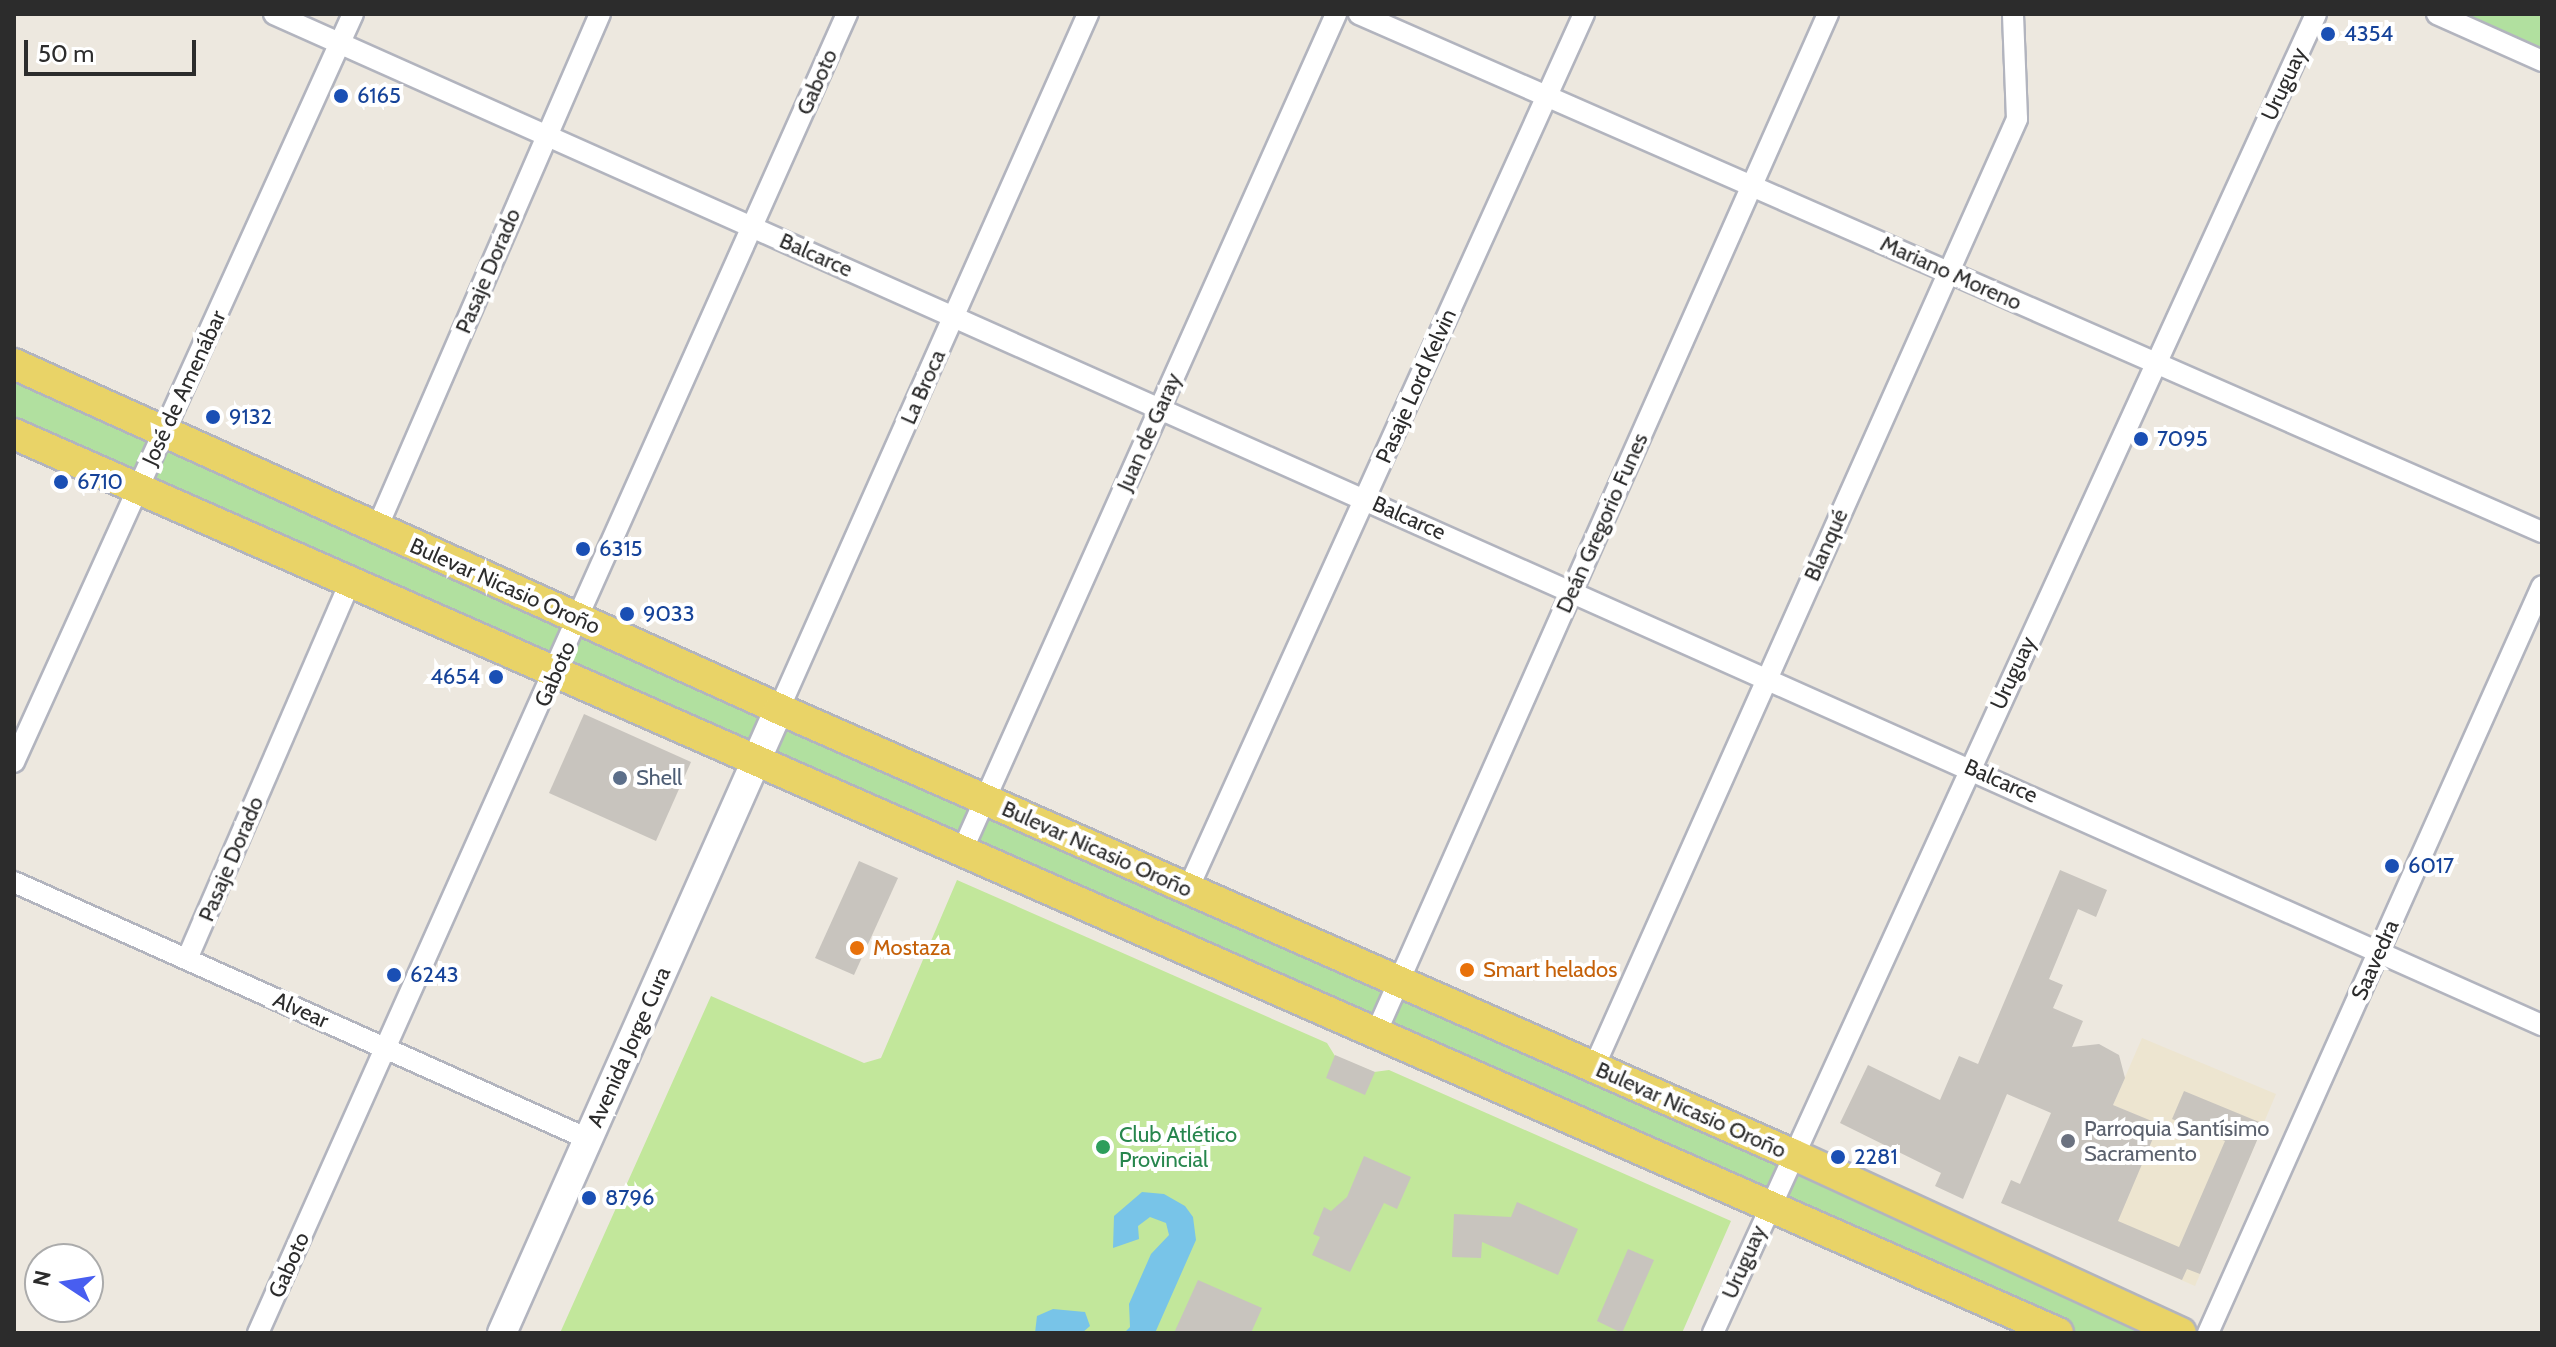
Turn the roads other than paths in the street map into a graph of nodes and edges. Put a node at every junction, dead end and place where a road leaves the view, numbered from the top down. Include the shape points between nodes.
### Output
1 (274, 14) edge
2 (353, 14) edge
3 (600, 14) edge
4 (847, 14) edge
5 (1088, 14) edge
6 (1336, 14) edge
7 (1359, 14) edge
8 (1584, 14) edge
9 (1828, 14) edge
10 (2013, 14) edge
11 (2316, 14) edge
12 (2437, 14) edge
13 (340, 43) junction
14 (2542, 61) edge
15 (1547, 96) junction
16 (547, 136) junction
17 (1752, 186) junction
18 (753, 227) junction
19 (1948, 272) junction
20 (954, 316) junction
21 (2156, 363) junction
22 (14, 364) edge
23 (1160, 408) junction
24 (164, 433) junction
25 (14, 434) edge
26 (138, 489) junction
27 (1365, 499) junction
28 (377, 528) junction
29 (2542, 532) edge
30 (350, 582) junction
31 (2542, 586) edge
32 (1572, 591) junction
33 (580, 619) junction
34 (556, 672) junction
35 (1767, 678) junction
36 (779, 709) junction
37 (757, 761) junction
38 (14, 762) edge
39 (1970, 768) junction
40 (985, 800) junction
41 (962, 851) junction
42 (14, 882) edge
43 (1188, 889) junction
44 (2379, 950) junction
45 (187, 959) junction
46 (1398, 982) junction
47 (2542, 1025) edge
48 (1376, 1033) junction
49 (386, 1048) junction
50 (1594, 1067) junction
51 (588, 1139) junction
52 (1792, 1154) junction
53 (1769, 1206) junction
54 (258, 1333) edge
55 (502, 1333) edge
56 (1713, 1333) edge
57 (2058, 1333) edge
58 (2181, 1333) edge
59 (2208, 1333) edge

1 - 13 street, Balcarce
2 - 13 street, José de Amenábar
3 - 16 street, Pasaje Dorado
4 - 18 street, Gaboto
5 - 20 street, La Broca
6 - 23 street, Juan de Garay
7 - 15 street, Mariano Moreno
8 - 15 street, Pasaje Lord Kelvin
9 - 17 street, Deán Gregorio Funes
10 - 19 street, Blanqué via 2017,119
11 - 21 street, Uruguay
12 - 14 street
13 - 16 street, Balcarce
13 - 24 street, José de Amenábar
15 - 17 street, Mariano Moreno
15 - 27 street, Pasaje Lord Kelvin
16 - 18 street, Balcarce
16 - 28 street, Pasaje Dorado
17 - 19 street, Mariano Moreno
17 - 32 street, Deán Gregorio Funes
18 - 20 street, Balcarce
18 - 33 street, Gaboto
19 - 21 street, Mariano Moreno
19 - 35 street, Blanqué
20 - 23 street, Balcarce
20 - 36 street, La Broca
21 - 29 street, Mariano Moreno
21 - 39 street, Uruguay
22 - 24 main road, Bulevar Nicasio Oroño
23 - 27 street, Balcarce
23 - 40 street, Juan de Garay
24 - 26 street, José de Amenábar
24 - 28 main road, Bulevar Nicasio Oroño
25 - 26 main road
26 - 30 main road
26 - 38 street, José de Amenábar
27 - 32 street, Balcarce
27 - 43 street, Pasaje Lord Kelvin
28 - 33 main road, Bulevar Nicasio Oroño
30 - 34 main road
30 - 45 street, Pasaje Dorado
31 - 44 street, Saavedra
32 - 35 street, Balcarce
32 - 46 street, Deán Gregorio Funes
33 - 34 street, Gaboto
33 - 36 main road, Bulevar Nicasio Oroño
34 - 37 main road
34 - 49 street, Gaboto
35 - 39 street, Balcarce
35 - 50 street, Blanqué
36 - 37 street, La Broca
36 - 40 main road, Bulevar Nicasio Oroño
37 - 41 main road
37 - 51 street, Avenida Jorge Cura
39 - 44 street, Balcarce
39 - 52 street, Uruguay
40 - 41 street, Juan de Garay
40 - 43 main road, Bulevar Nicasio Oroño
41 - 48 main road
42 - 45 street, Alvear
43 - 46 main road, Bulevar Nicasio Oroño
44 - 47 street, Balcarce
44 - 59 street, Saavedra
45 - 49 street, Alvear
46 - 48 street, Deán Gregorio Funes
46 - 50 main road, Bulevar Nicasio Oroño
48 - 53 main road
49 - 51 street, Alvear
49 - 54 street, Gaboto
50 - 52 main road, Bulevar Nicasio Oroño
51 - 55 street, Avenida Jorge Cura
52 - 53 street, Uruguay
52 - 58 main road, Bulevar Nicasio Oroño
53 - 56 street, Uruguay
53 - 57 main road

